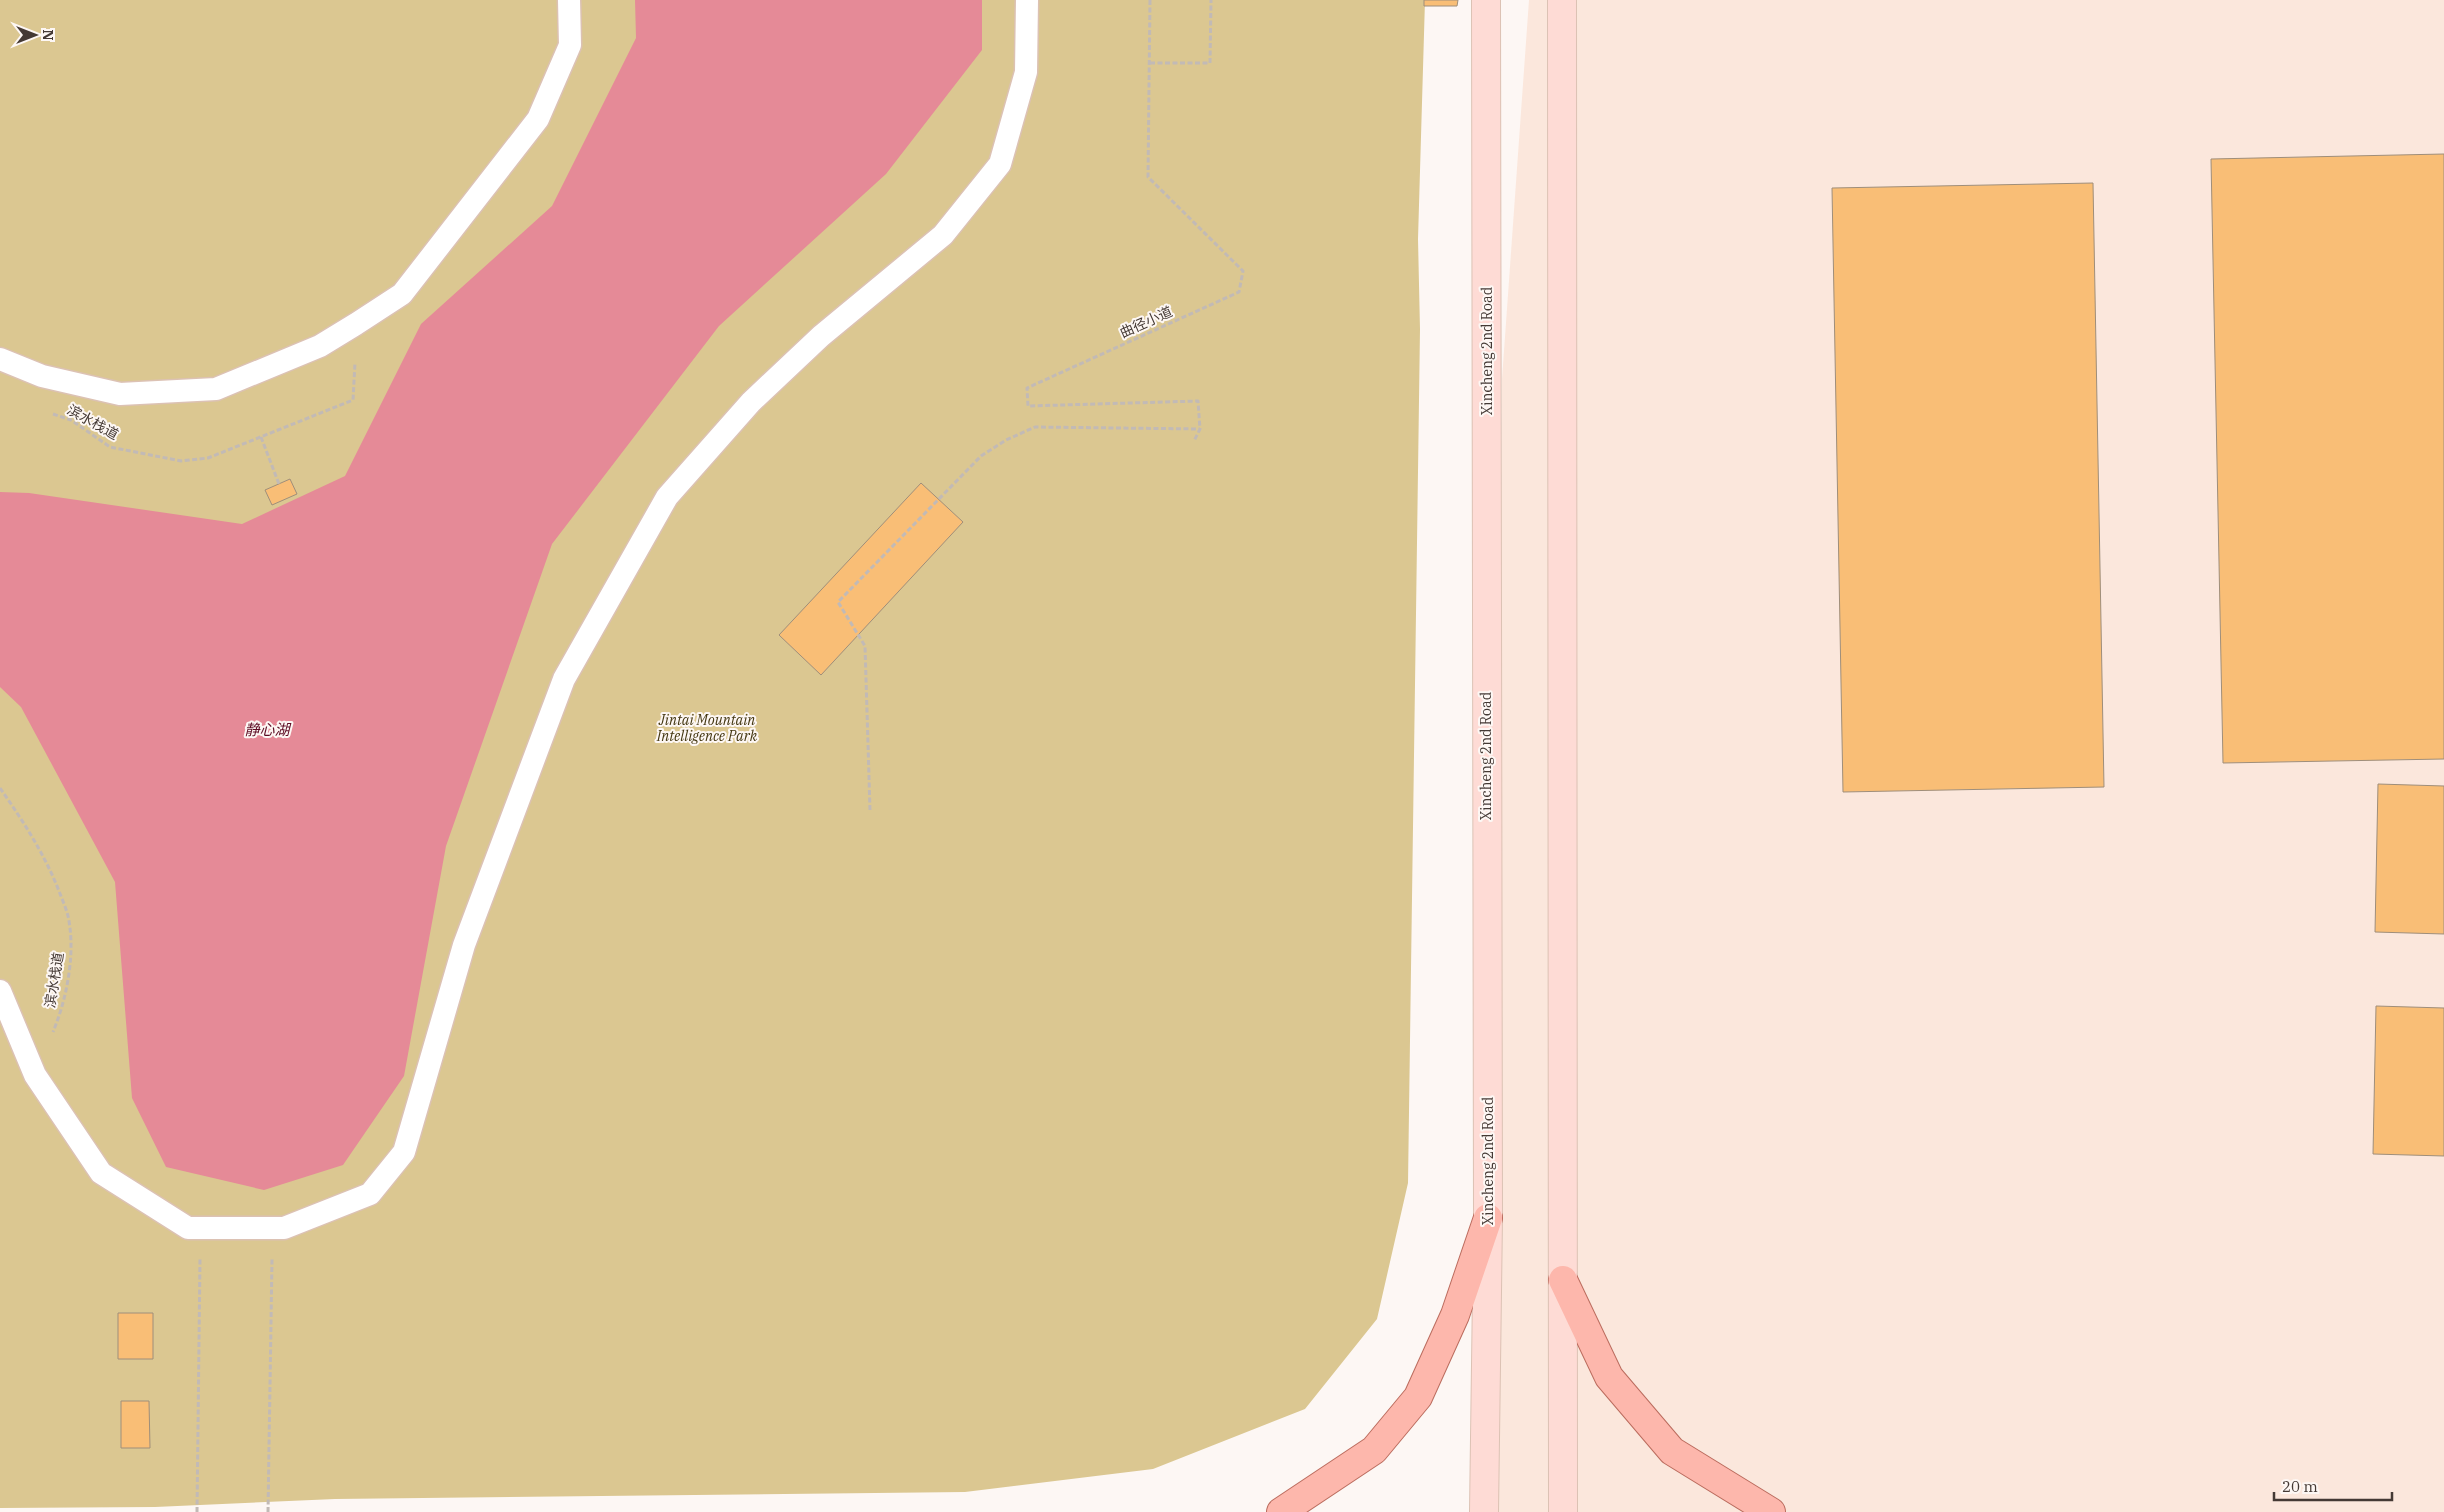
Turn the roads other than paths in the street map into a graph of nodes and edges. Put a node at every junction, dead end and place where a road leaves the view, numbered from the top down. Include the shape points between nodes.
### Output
1 (569, 0) edge
2 (1026, 0) edge
3 (1486, 0) edge
4 (1562, 0) edge
5 (0, 359) edge
6 (0, 991) edge
7 (1488, 1218) junction
8 (1563, 1280) junction
9 (1280, 1512) edge
10 (1484, 1512) edge
11 (1563, 1512) edge
12 (1771, 1512) edge

1 - 5 lane via 570,45 538,119 402,294 356,324 320,346 216,389 120,394 42,376
2 - 6 lane via 1026,72 1000,164 943,235 821,336 751,402 667,497 564,679 464,945 404,1152 370,1194 284,1228 188,1228 101,1173 34,1073
3 - 7 street, Xincheng 2nd Road
4 - 8 street
7 - 9 main road via 1456,1315 1418,1396 1374,1450
7 - 10 street, Xincheng 2nd Road
8 - 11 street
8 - 12 main road via 1609,1377 1672,1451

